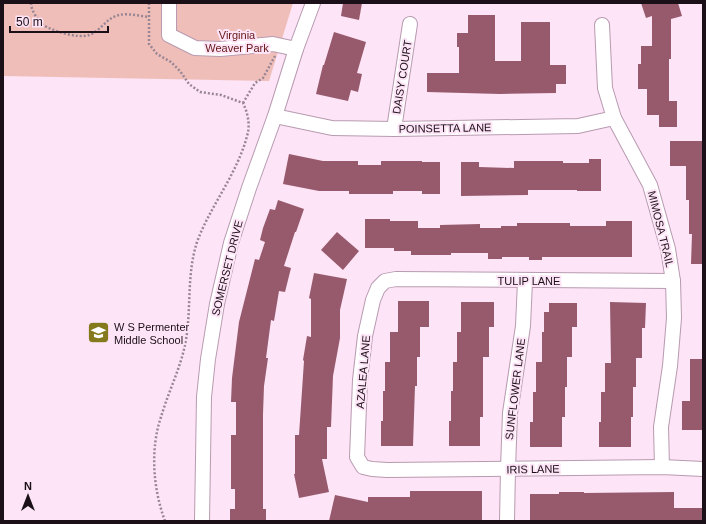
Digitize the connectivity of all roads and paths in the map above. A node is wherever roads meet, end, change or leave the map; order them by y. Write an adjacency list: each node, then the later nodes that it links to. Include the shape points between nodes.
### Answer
1 (31, 3): 5 (path, via 35,16 41,23 77,36 94,33 109,18 120,14)
2 (149, 3): 5 (path)
3 (168, 3): 8 (street, via 169,35 195,48 220,49 273,44)
4 (314, 3): 9 (street, SOMERSET DRIVE)
5 (149, 17): 10 (path, via 149,44 157,54 180,71 189,84 200,92 221,95)
6 (410, 24): 13 (street, DAISY COURT)
7 (602, 25): 12 (street, MIMOSA TRAIL, via 605,88)
8 (281, 46): 9 (street); 10 (path, via 263,78 255,83)
9 (296, 49): 11 (street, SOMERSET DRIVE)
10 (243, 103): 21 (path, via 247,112 249,131 233,172 197,244 190,273 185,346 160,418 155,441 157,488 160,509)
11 (275, 116): 13 (street, POINSETTA LANE, via 332,128); 22 (street, SOMERSET DRIVE, via 231,243 217,304 204,397)
12 (614, 118): 13 (street, POINSETTA LANE, via 578,126); 16 (street, MIMOSA TRAIL, via 650,185 668,249)
13 (394, 129)
14 (386, 281): 15 (street, TULIP LANE); 17 (street, AZALEA LANE, via 378,288 373,300 365,336 360,380 357,457)
15 (525, 281): 16 (street, TULIP LANE); 19 (street, SUNFLOWER LANE, via 523,326 510,413)
16 (673, 281): 18 (street, MIMOSA TRAIL, via 674,318 661,427)
17 (363, 467): 19 (street, IRIS LANE, via 387,470)
18 (662, 467): 19 (street, IRIS LANE); 20 (street, IRIS LANE)
19 (508, 469): 23 (street, SUNFLOWER LANE)
20 (703, 469)
21 (165, 521)
22 (202, 521)
23 (507, 521)

